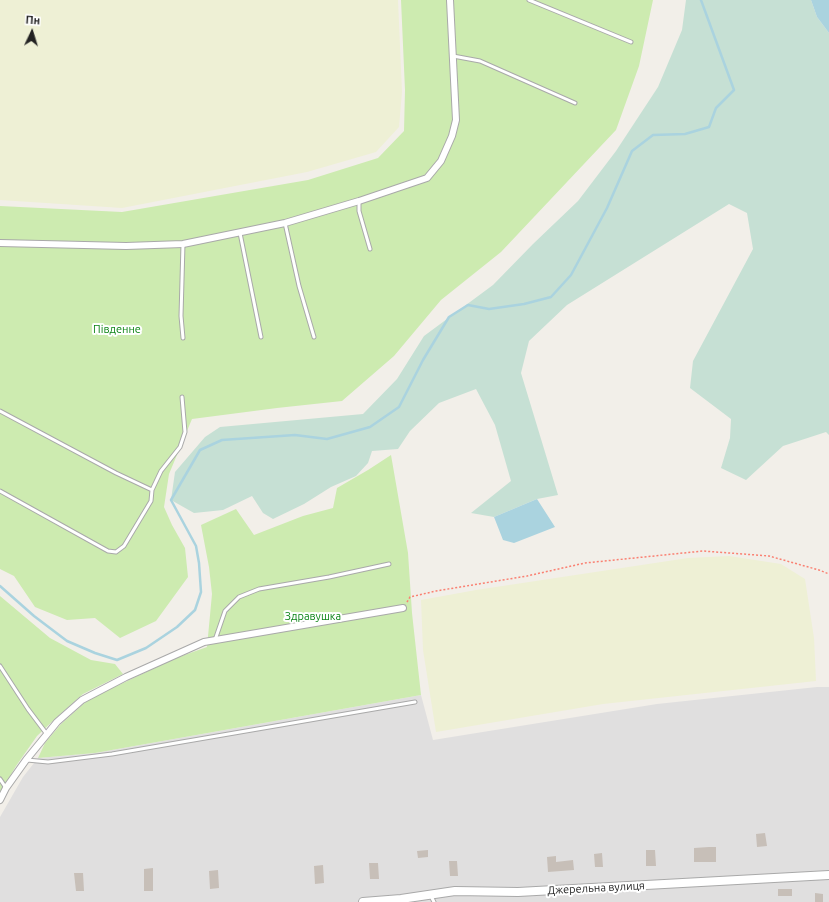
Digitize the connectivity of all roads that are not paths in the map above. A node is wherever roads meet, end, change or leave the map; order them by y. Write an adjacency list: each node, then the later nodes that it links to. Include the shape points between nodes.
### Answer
1 (450, 0): 4 (street)
2 (529, 0): 3 (lane)
3 (631, 42)
4 (453, 56): 5 (lane, via 480,61); 6 (street, via 456,120 441,161 427,178)
5 (575, 103)
6 (359, 201): 7 (street); 11 (lane, via 359,211)
7 (286, 223): 8 (street); 13 (lane, via 299,286)
8 (240, 232): 10 (street); 12 (lane)
9 (0, 243): 10 (street, via 119,246)
10 (182, 244): 14 (lane)
11 (370, 249)
12 (261, 337)
13 (314, 337)
14 (183, 338)
15 (182, 398): 17 (lane, via 185,432 180,447 161,470)
16 (0, 411): 17 (lane)
17 (152, 490): 18 (lane, via 151,501 124,546 116,552 108,551)
18 (0, 491)
19 (389, 564): 21 (lane, via 259,589 239,597 225,611)
20 (403, 608): 21 (street)
21 (216, 640): 24 (street, via 204,642 82,700)
22 (0, 666): 24 (lane)
23 (416, 702): 25 (lane, via 112,754 48,762)
24 (46, 733): 25 (street)
25 (26, 760): 27 (street)
26 (0, 779): 27 (lane)
27 (6, 788): 28 (street)
28 (0, 800)
29 (829, 875): 30 (street, Джерельна вулиця, via 518,892 455,891)
30 (432, 898): 31 (street, Джерельна вулиця)
31 (363, 902)

